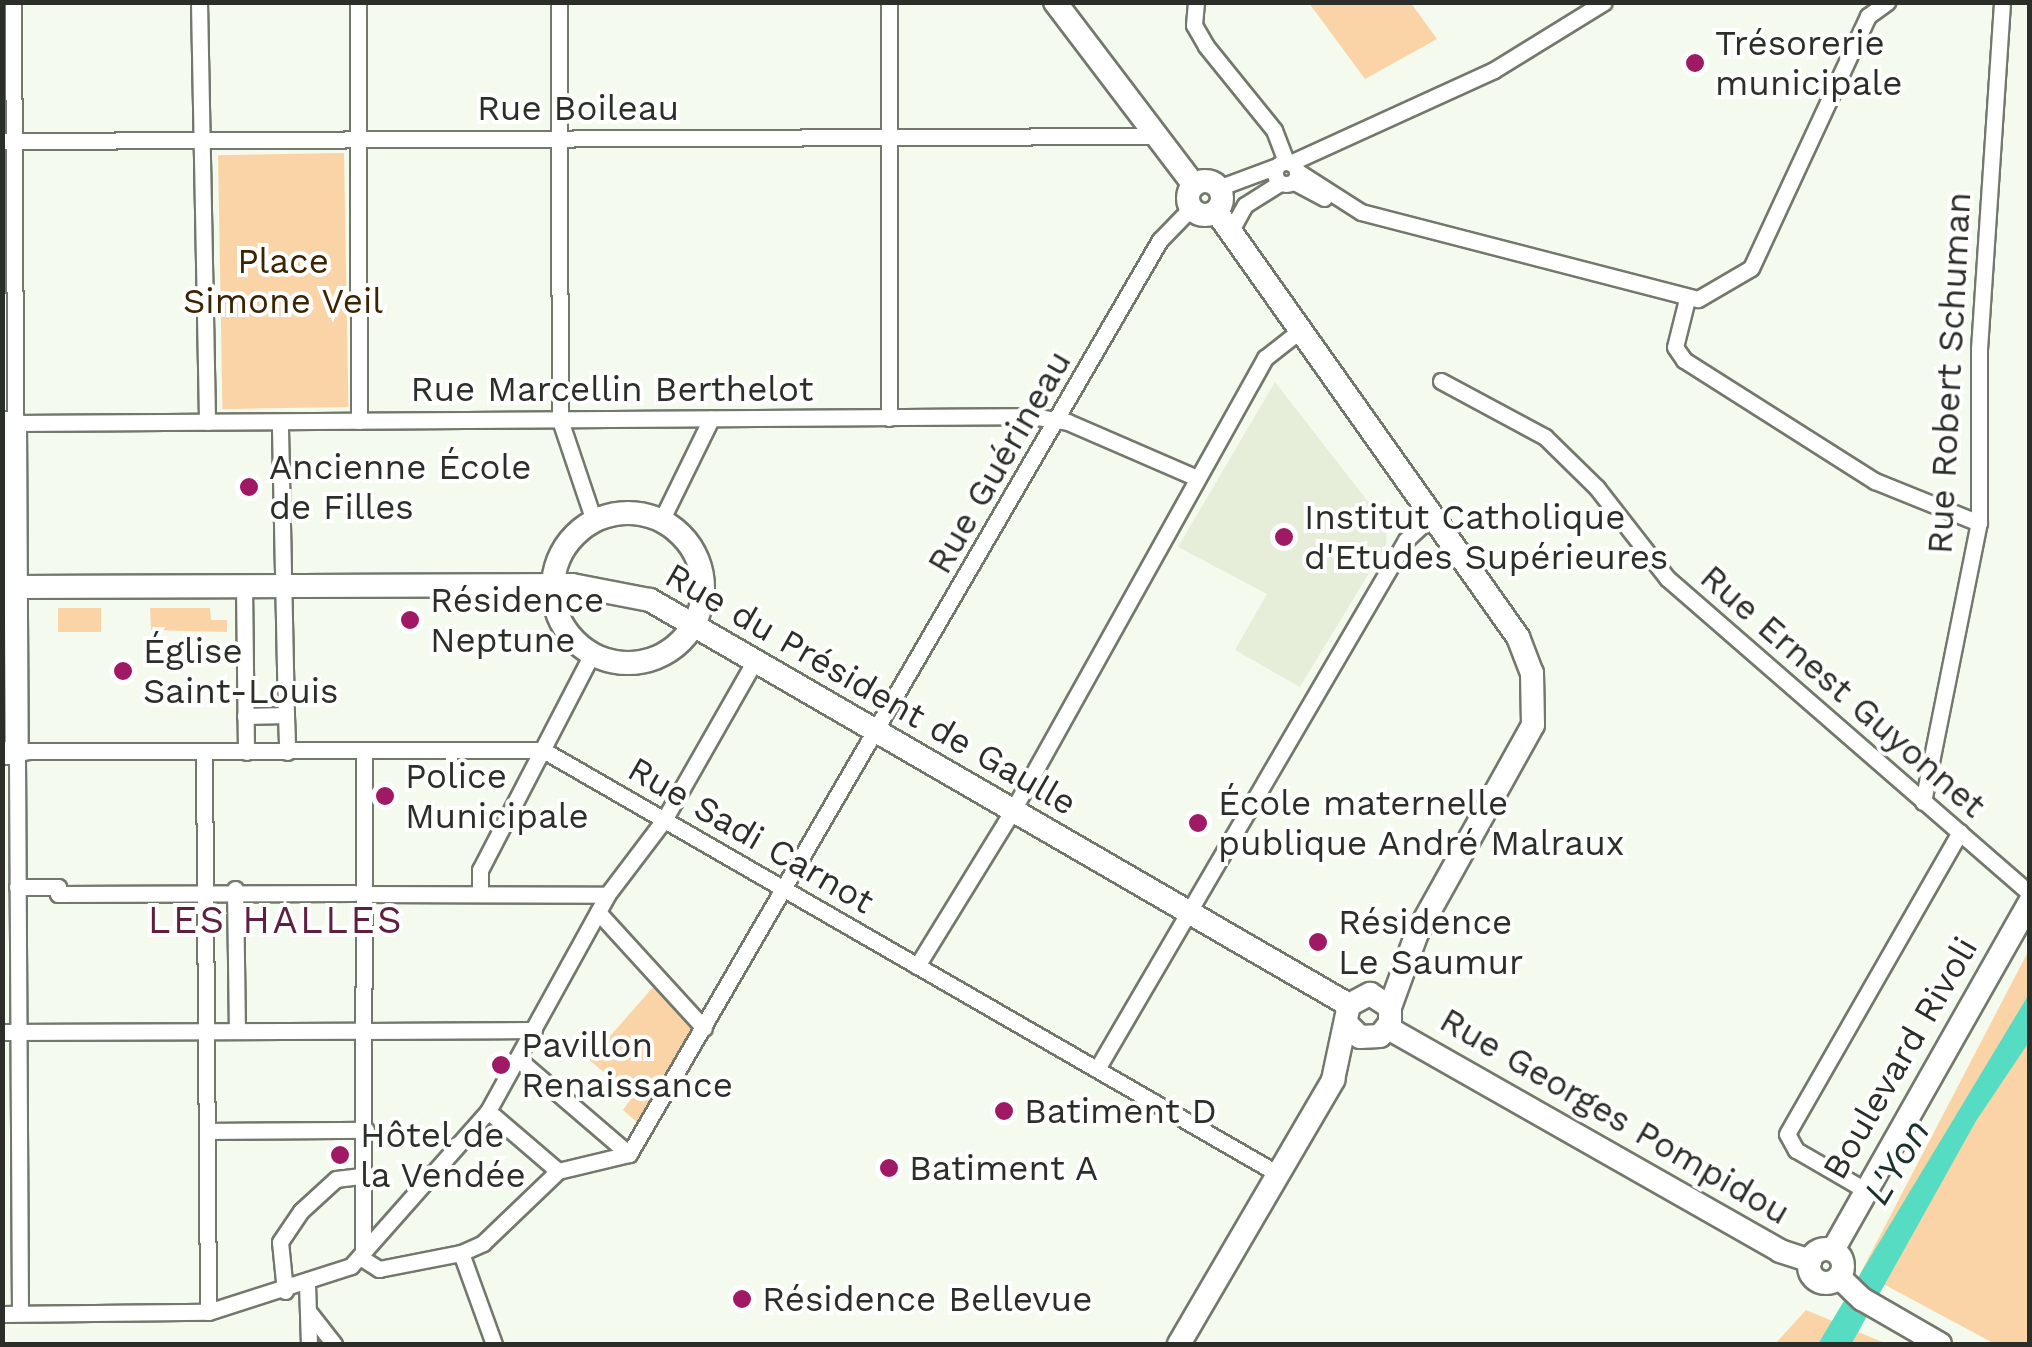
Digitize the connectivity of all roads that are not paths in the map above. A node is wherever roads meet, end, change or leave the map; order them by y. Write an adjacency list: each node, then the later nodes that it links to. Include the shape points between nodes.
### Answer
1 (12, 2): 16 (street)
2 (199, 2): 15 (street)
3 (358, 2): 14 (street)
4 (559, 2): 13 (street)
5 (889, 2): 12 (street)
6 (1054, 2): 11 (street)
7 (1196, 2): 17 (street, via 1194,25 1274,130)
8 (1604, 2): 17 (street, via 1464,84)
9 (1887, 2): 21 (street, via 1868,16 1751,268 1736,282)
10 (2002, 2): 36 (street, Rue Robert Schuman, via 1979,350)
11 (1154, 136): 12 (street, Rue Boileau); 19 (street)
12 (891, 137): 13 (street, Rue Boileau); 24 (street)
13 (560, 138): 14 (street, Rue Boileau); 27 (street)
14 (357, 139): 15 (street, Rue Boileau); 28 (street)
15 (200, 140): 16 (street, Rue Boileau); 29 (street)
16 (9, 141): 31 (street)
17 (1289, 171): 18 (street); 20 (street, via 1245,205); 21 (street, via 1360,212)
18 (1217, 199): 19 (street, via 1207,181); 20 (street)
19 (1186, 206): 25 (street, Rue Guérineau)
20 (1230, 232): 22 (street)
21 (1688, 300): 36 (street, via 1675,348 1684,360 1862,474)
22 (1298, 332): 32 (street, via 1269,353); 33 (street)
23 (1441, 382): 53 (street, Rue Ernest Guyonnet, via 1545,437 1588,477 1667,578)
24 (889, 418): 25 (street, Rue Marcellin Berthelot); 26 (street, Rue Marcellin Berthelot)
25 (1058, 418): 32 (street, Rue Marcellin Berthelot); 46 (street, Rue Guérineau)
26 (710, 419): 27 (street, Rue Marcellin Berthelot); 35 (street)
27 (560, 420): 28 (street, Rue Marcellin Berthelot); 34 (street)
28 (359, 421): 30 (street, Rue Marcellin Berthelot)
29 (207, 422): 30 (street, Rue Marcellin Berthelot); 31 (street, Rue Marcellin Berthelot)
30 (280, 422): 38 (street)
31 (9, 424): 40 (street)
32 (1197, 478): 54 (street)
33 (1432, 516): 67 (street, via 1406,540); 69 (street, via 1518,637 1536,702 1512,770)
34 (594, 520): 35 (street, via 628,513); 39 (street, via 564,548)
35 (662, 521): 41 (street, via 696,557 703,590)
36 (1979, 523): 53 (street, Rue Robert Schuman)
37 (244, 586): 38 (street, Rue du Président de Gaulle); 40 (street, Rue du Président de Gaulle); 45 (street)
38 (286, 586): 39 (street, Rue du Président de Gaulle); 44 (street)
39 (552, 586): 41 (street, Rue du Président de Gaulle, via 624,592); 42 (street, via 564,626)
40 (9, 587): 51 (street)
41 (694, 623): 42 (street, via 673,648 643,661); 43 (street, Rue du Président de Gaulle)
42 (592, 654): 47 (street)
43 (756, 659): 46 (street, Rue du Président de Gaulle); 55 (street)
44 (286, 715): 45 (street); 50 (street)
45 (245, 716): 49 (street)
46 (880, 732): 54 (street, Rue du Président de Gaulle); 60 (street, Rue Guérineau)
47 (543, 750): 52 (street); 55 (street, Rue Sadi Carnot); 59 (street, via 480,870)
48 (204, 751): 49 (street); 51 (street); 61 (street)
49 (246, 752): 50 (street)
50 (287, 752): 52 (street)
51 (10, 753): 57 (street)
52 (364, 753): 63 (street)
53 (1923, 802): 56 (street, Rue Ernest Guyonnet)
54 (1013, 810): 67 (street, Rue du Président de Gaulle); 68 (street)
55 (664, 820): 60 (street, Rue Sadi Carnot); 64 (street)
56 (1960, 832): 62 (street, Rue Ernest Guyonnet); 85 (street, via 1786,1134 1796,1150)
57 (18, 887): 61 (street, via 88,900); 72 (street)
58 (235, 889): 61 (street); 63 (street); 74 (street)
59 (480, 890): 63 (street); 64 (street)
60 (786, 890): 68 (street, Rue Sadi Carnot); 70 (street, Rue Guérineau)
61 (205, 892): 73 (street)
62 (2030, 892)
63 (359, 894): 75 (street)
64 (608, 894): 66 (street)
65 (2030, 902): 85 (street, Boulevard Rivoli)
66 (598, 912): 70 (street); 71 (street)
67 (1187, 912): 69 (street, Rue du Président de Gaulle); 77 (street)
68 (917, 966): 77 (street, Rue Sadi Carnot)
69 (1369, 1016): 83 (street); 89 (street, Rue Georges Pompidou, via 1780,1251)
70 (704, 1028): 81 (street, Rue Guérineau)
71 (534, 1030): 75 (street); 76 (street)
72 (10, 1031): 73 (street); 95 (street)
73 (206, 1031): 74 (street); 80 (street)
74 (237, 1031): 75 (street)
75 (360, 1031): 79 (street)
76 (518, 1059): 78 (street); 81 (street)
77 (1097, 1069): 83 (street, Rue Sadi Carnot)
78 (488, 1111): 82 (street); 88 (street)
79 (366, 1130): 80 (street); 84 (street)
80 (207, 1131): 94 (street)
81 (629, 1154): 82 (street)
82 (558, 1171): 87 (street, via 483,1243)
83 (1280, 1175): 100 (street)
84 (362, 1176): 88 (street); 92 (street, via 336,1179 290,1227 280,1242)
85 (1865, 1190): 86 (street, Boulevard Rivoli)
86 (1833, 1250): 89 (street, via 1819,1250); 91 (street, via 1843,1262)
87 (461, 1253): 88 (street, via 379,1270); 99 (street)
88 (363, 1260): 90 (street)
89 (1810, 1261): 91 (street, Rue Georges Pompidou, via 1818,1281)
90 (307, 1284): 92 (street); 93 (street)
91 (1845, 1284): 101 (street)
92 (285, 1291): 94 (street)
93 (308, 1310): 97 (street); 98 (street)
94 (208, 1312): 95 (street)
95 (20, 1313): 96 (street)
96 (2, 1314)
97 (309, 1344)
98 (334, 1344)
99 (494, 1344)
100 (1180, 1344)
101 (1940, 1344)

